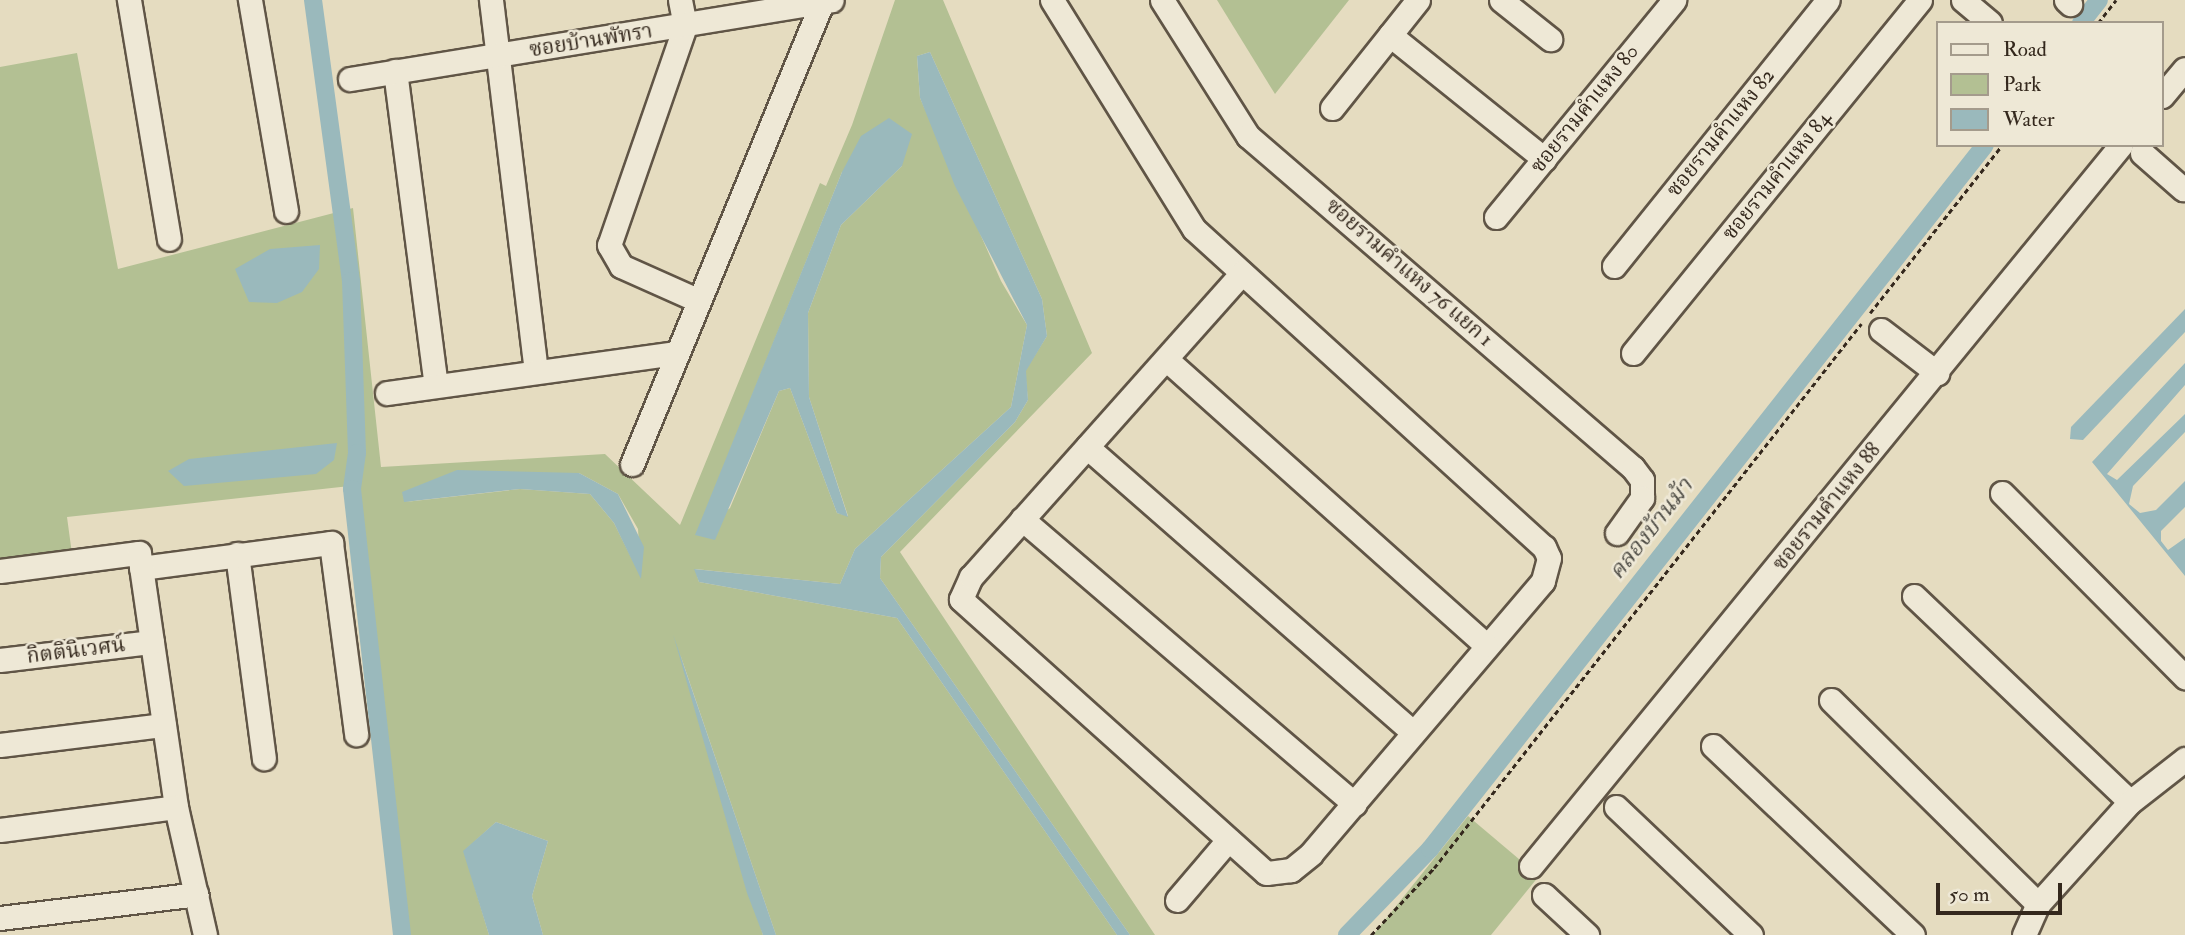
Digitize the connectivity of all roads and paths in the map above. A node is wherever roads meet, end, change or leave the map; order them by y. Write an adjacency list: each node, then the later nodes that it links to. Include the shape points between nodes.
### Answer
1 (129, 0): 32 (street)
2 (250, 0): 30 (street)
3 (491, 0): 20 (street)
4 (680, 0): 17 (street)
5 (1052, 0): 34 (street, via 1174,201)
6 (1162, 0): 48 (street, ซอยรามคำแหง 76 แยก 1, via 1248,136 1633,468 1642,480 1642,498)
7 (1418, 0): 18 (street)
8 (1502, 0): 19 (street)
9 (1674, 0): 28 (street, ซอยรามคำแหง 80)
10 (1828, 0): 33 (street, ซอยรามคำแหง 82)
11 (1920, 0): 38 (street, ซอยรามคำแหง 84)
12 (1963, 0): 15 (street)
13 (2116, 0): 16 (path)
14 (826, 1): 17 (street, ซอยบ้านพัทรา); 35 (street)
15 (1988, 21)
16 (2100, 21)
17 (685, 26): 20 (street, ซอยบ้านพัทรา); 35 (street, via 609,245 621,266)
18 (1390, 35): 25 (street); 28 (street)
19 (1550, 39)
20 (498, 55): 22 (street, ซอยบ้านพัทรา); 40 (street)
21 (2185, 69): 24 (street)
22 (395, 71): 23 (street, ซอยบ้านพัทรา); 42 (street)
23 (350, 79)
24 (2164, 94)
25 (1332, 108)
26 (2000, 147): 78 (path, via 1434,868)
27 (2132, 149): 29 (street); 41 (street, ซอยรามคำแหง 88)
28 (1544, 159): 31 (street, ซอยรามคำแหง 80)
29 (2184, 189)
30 (286, 211)
31 (1496, 217)
32 (169, 239)
33 (1614, 266)
34 (1242, 273): 39 (street); 54 (street, via 1545,547 1549,571 1543,581)
35 (695, 299): 37 (street)
36 (1881, 330): 41 (street)
37 (674, 353): 40 (street); 45 (street)
38 (1633, 353)
39 (1166, 359): 44 (street); 54 (street)
40 (536, 371): 42 (street)
41 (1937, 373): 71 (street, ซอยรามคำแหง 88)
42 (436, 385): 43 (street)
43 (387, 393)
44 (1087, 447): 47 (street); 59 (street)
45 (632, 464)
46 (2002, 493): 56 (street)
47 (1022, 519): 66 (street); 70 (street, via 965,586 961,599 967,610)
48 (1617, 533)
49 (237, 554): 50 (street); 60 (street, via 331,543); 63 (street)
50 (141, 568): 51 (street, via 139,553); 53 (street)
51 (0, 572)
52 (1914, 596): 65 (street)
53 (152, 642): 55 (street, กิตตินิเวศน์); 58 (street)
54 (1486, 645): 59 (street)
55 (0, 660)
56 (2185, 677)
57 (1831, 700): 75 (street)
58 (164, 725): 61 (street); 67 (street)
59 (1413, 732): 66 (street)
60 (356, 734)
61 (0, 745)
62 (1713, 746): 81 (street)
63 (264, 758)
64 (2185, 759): 65 (street)
65 (2130, 802): 75 (street)
66 (1355, 804): 70 (street, via 1291,870 1266,873)
67 (176, 807): 69 (street); 72 (street)
68 (1616, 807): 80 (street)
69 (0, 830)
70 (1228, 839): 74 (street)
71 (1531, 866)
72 (197, 894): 76 (street); 77 (street)
73 (1544, 894): 79 (street)
74 (1177, 900)
75 (2038, 904): 82 (street)
76 (0, 918)
77 (205, 935)
78 (1371, 935)
79 (1587, 935)
80 (1751, 935)
81 (1913, 935)
82 (2024, 935)

